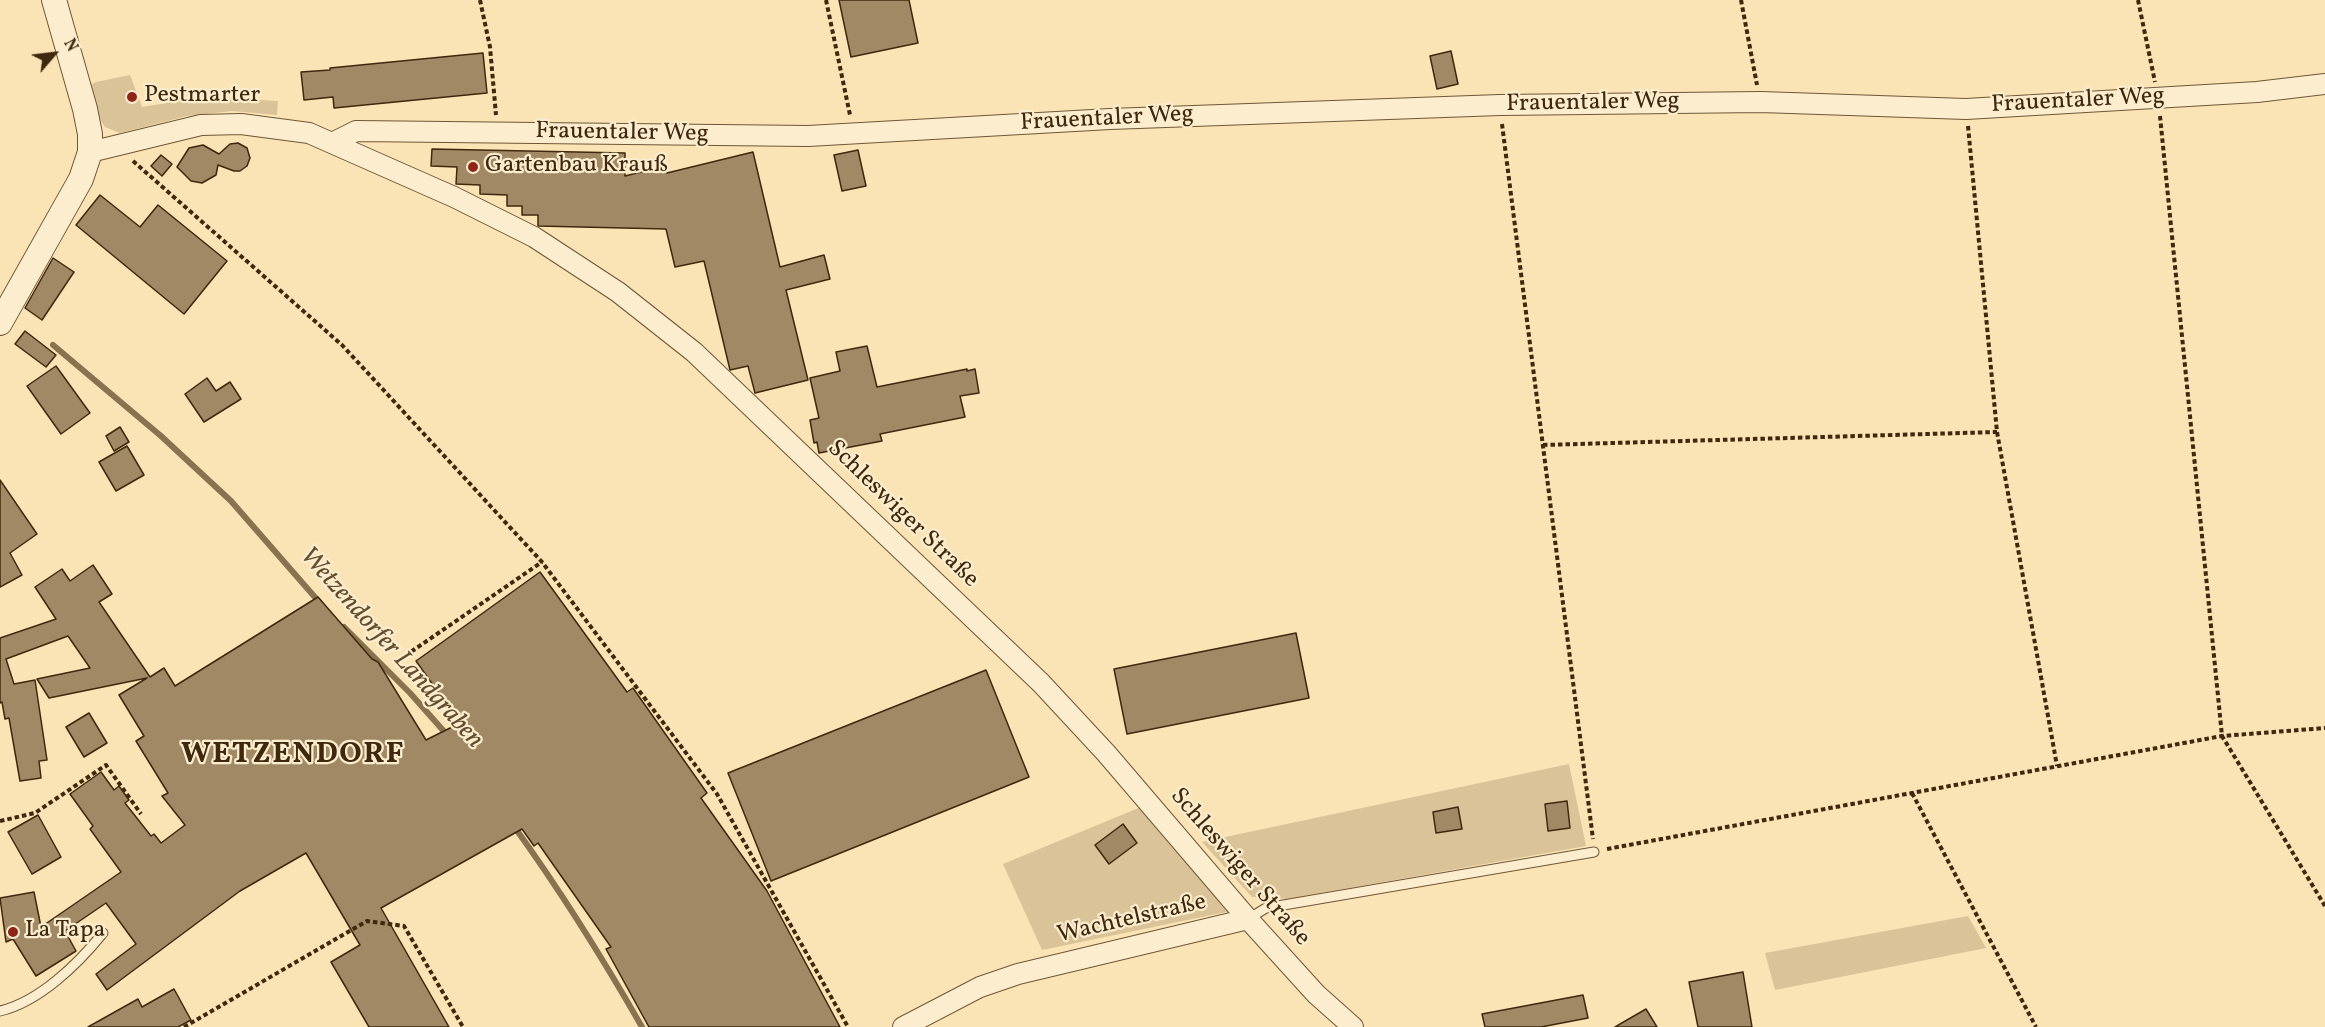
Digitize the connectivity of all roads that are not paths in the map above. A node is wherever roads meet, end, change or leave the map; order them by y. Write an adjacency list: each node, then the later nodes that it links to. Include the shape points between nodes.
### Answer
1 (54, 0): 4 (street, via 85,109)
2 (2325, 84): 3 (street, Frauentaler Weg, via 2257,92 1966,109 1761,102 1500,105 1110,119 808,136 356,131)
3 (334, 142): 4 (street, via 309,133 241,124 201,125); 7 (street, Schleswiger Straße, via 534,237 618,292 693,352 1041,683)
4 (90, 152): 5 (street, via 81,179)
5 (0, 322)
6 (1594, 852): 7 (lane, Wachtelstraße, via 1266,908)
7 (1248, 919): 10 (street, Wachtelstraße, via 1018,974 980,987); 11 (street, Schleswiger Straße, via 1316,994)
8 (103, 933): 9 (lane, via 83,958 49,985 24,1003)
9 (0, 1011)
10 (903, 1027)
11 (1353, 1027)

